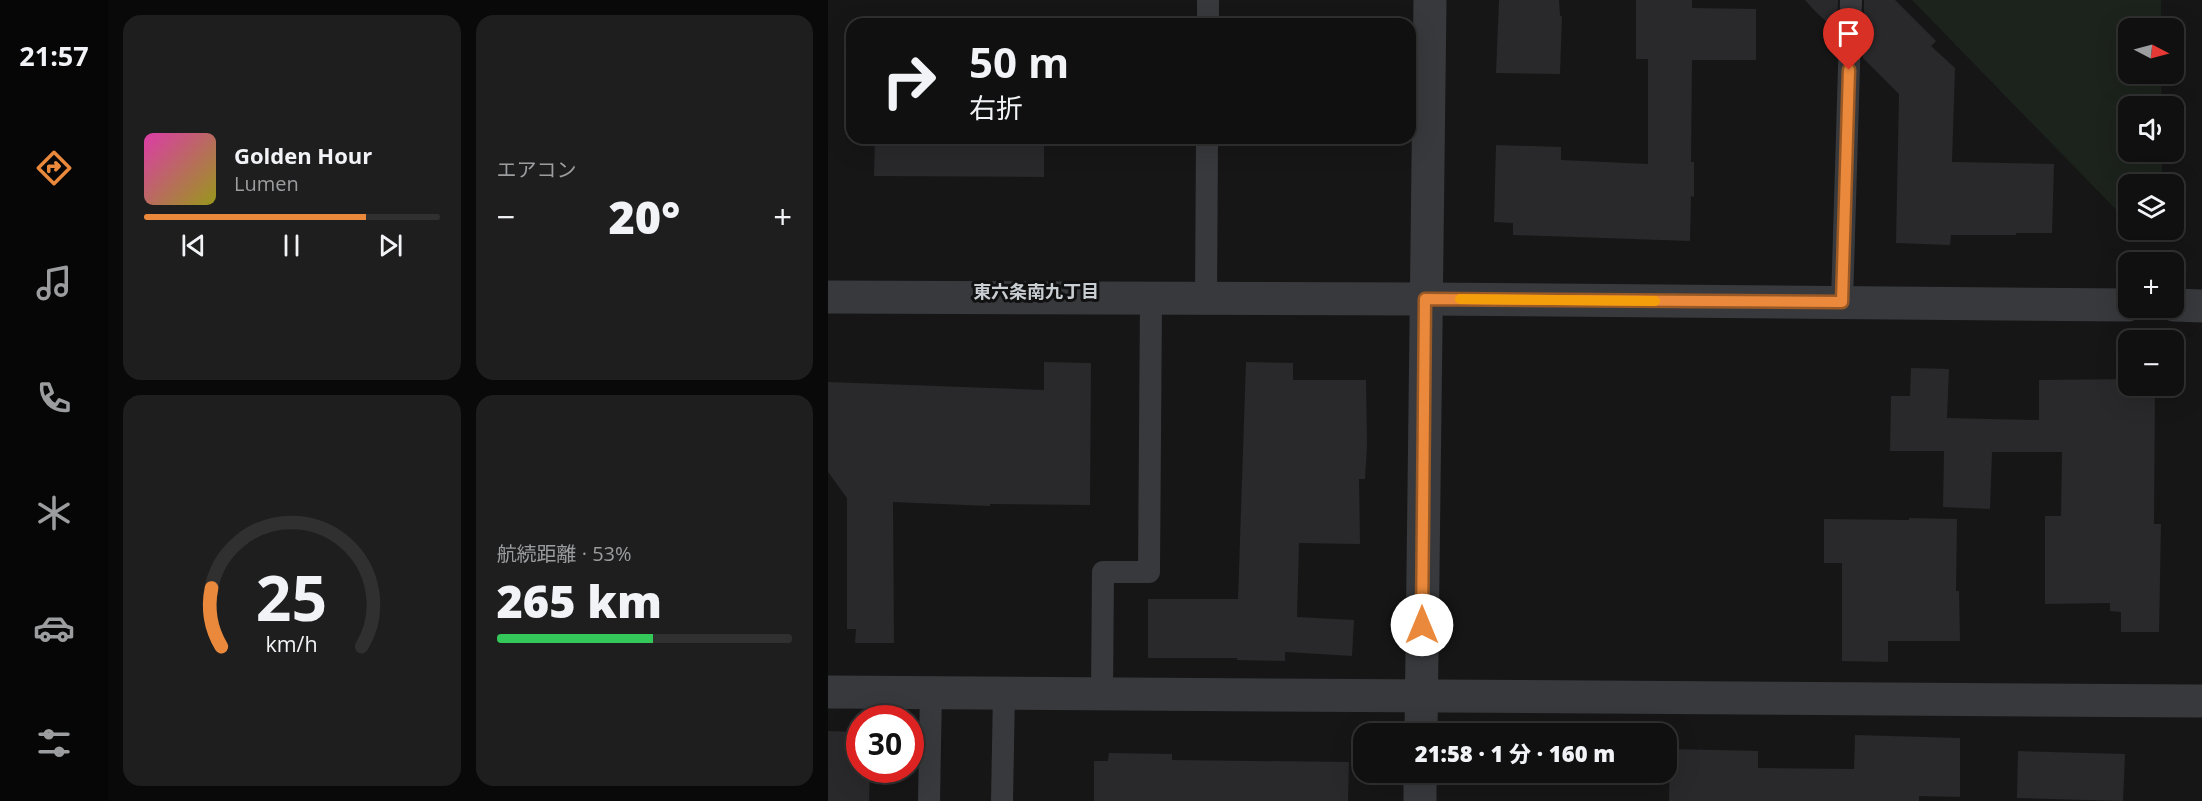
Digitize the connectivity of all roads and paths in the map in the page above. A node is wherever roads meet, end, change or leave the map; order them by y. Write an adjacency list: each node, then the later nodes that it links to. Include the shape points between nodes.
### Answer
1 (1208, 0): 4 (lane)
2 (1430, 0): 9 (street)
3 (1851, 0): 10 (lane)
4 (1208, 18)
5 (1207, 144): 8 (lane)
6 (828, 297): 7 (street)
7 (1151, 299): 8 (street); 17 (lane, via 1149,572 1103,572)
8 (1206, 299): 9 (street)
9 (1425, 299): 10 (street); 18 (street)
10 (1842, 302): 11 (street)
11 (2118, 305)
12 (2184, 305): 13 (street)
13 (2202, 306)
14 (828, 692): 15 (street)
15 (930, 692): 16 (street); 22 (lane)
16 (1004, 692): 17 (street); 23 (lane)
17 (1102, 693): 18 (street)
18 (1422, 695): 19 (street); 20 (street)
19 (2202, 701)
20 (1421, 723)
21 (1420, 783): 24 (street)
22 (929, 801)
23 (1002, 801)
24 (1420, 801)

